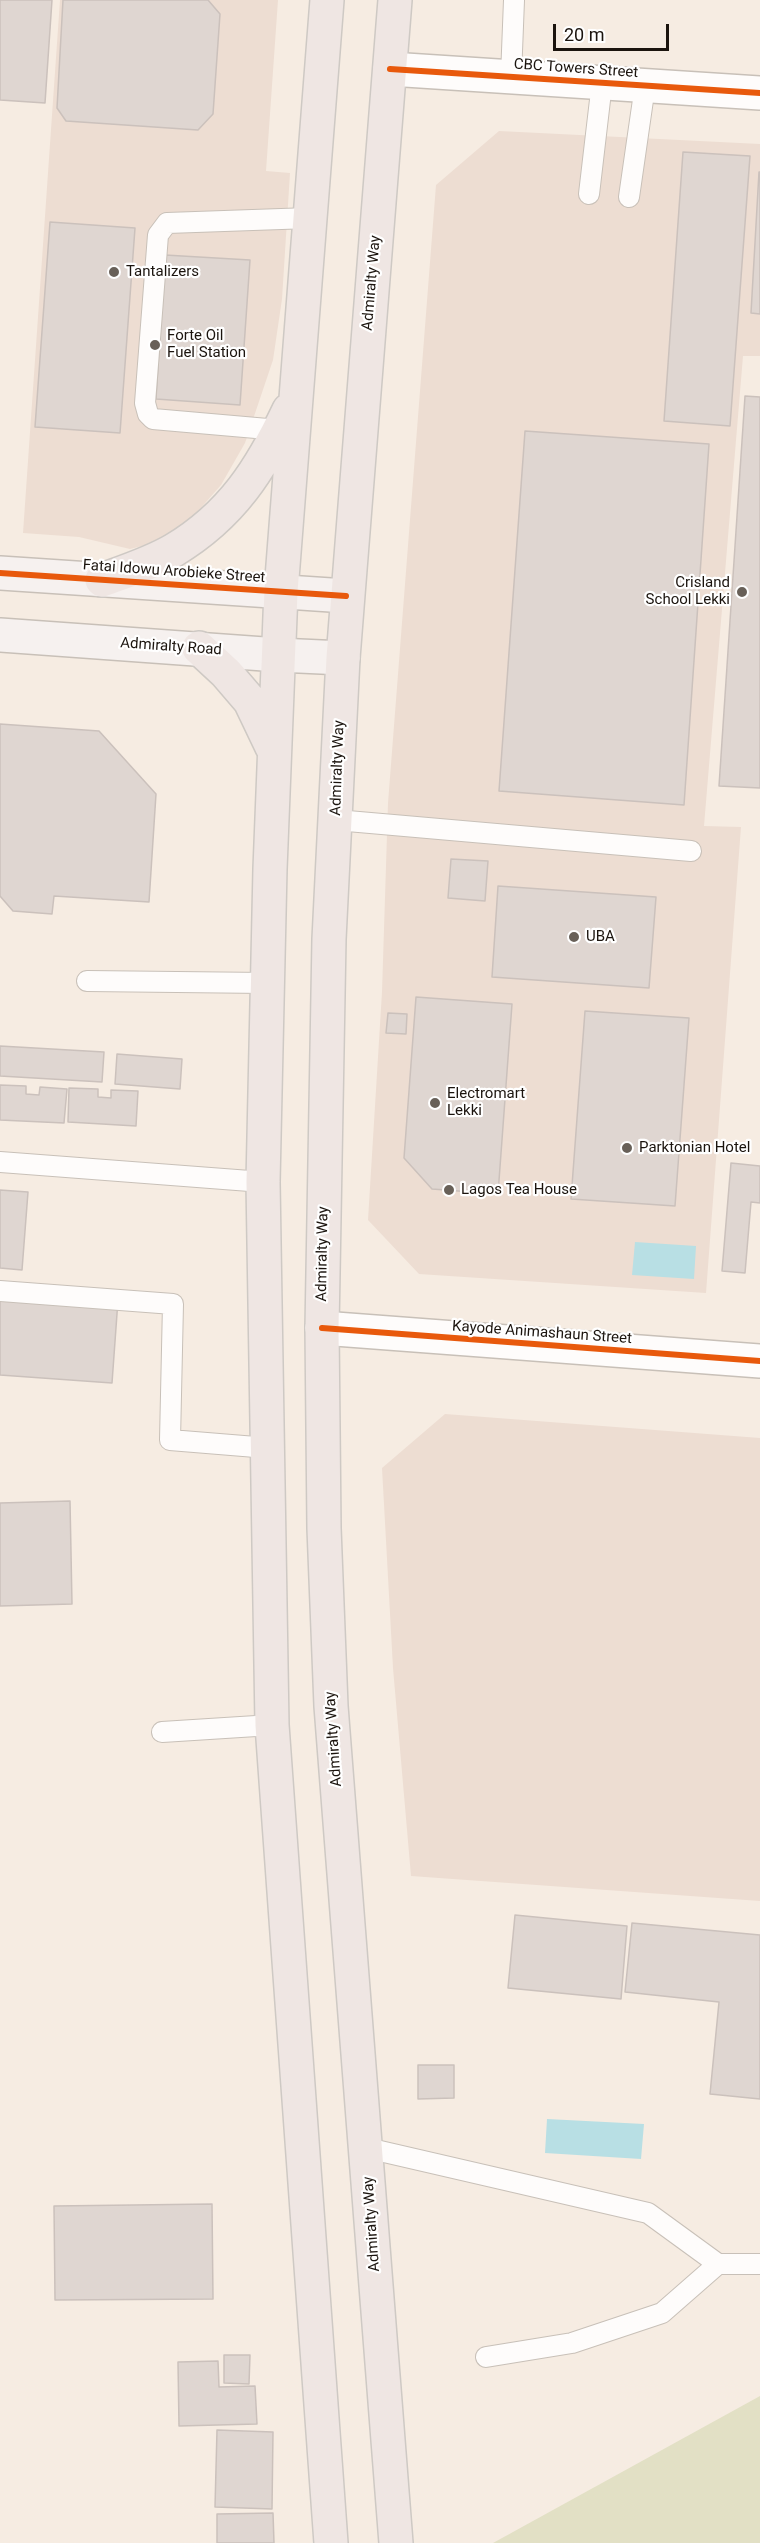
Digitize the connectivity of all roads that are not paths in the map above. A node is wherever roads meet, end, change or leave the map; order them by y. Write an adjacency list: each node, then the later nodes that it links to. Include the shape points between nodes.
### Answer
1 (327, 0): 11 (main road)
2 (395, 0): 4 (main road, Admiralty Way)
3 (514, 0): 5 (lane)
4 (390, 69): 5 (street, CBC Towers Street); 17 (main road, Admiralty Way)
5 (511, 77): 6 (street, CBC Towers Street)
6 (602, 83): 7 (street, CBC Towers Street); 9 (lane)
7 (645, 86): 8 (street, CBC Towers Street); 10 (lane)
8 (760, 93)
9 (589, 194)
10 (629, 197)
11 (310, 218): 12 (main road); 13 (lane, via 167,223 158,235 148,414 153,419)
12 (297, 395): 13 (main road); 16 (main road)
13 (279, 430): 15 (main road, via 263,462 233,502 205,530 148,563)
14 (0, 573): 15 (street, Fatai Idowu Arobieke Street)
15 (102, 580): 16 (street, Fatai Idowu Arobieke Street)
16 (281, 591): 17 (street, Fatai Idowu Arobieke Street); 20 (main road)
17 (346, 596): 21 (main road, Admiralty Way)
18 (0, 634): 19 (street, Admiralty Road)
19 (199, 648): 20 (street, Admiralty Road); 22 (main road, via 250,701)
20 (278, 655): 21 (street, Admiralty Road); 22 (main road)
21 (343, 658): 23 (main road, Admiralty Way)
22 (274, 751): 26 (main road)
23 (336, 820): 24 (lane); 30 (main road, Admiralty Way, via 329,939)
24 (691, 851)
25 (87, 981): 26 (lane)
26 (266, 983): 28 (main road)
27 (0, 1162): 28 (lane)
28 (262, 1182): 32 (main road)
29 (0, 1291): 32 (lane, via 173,1304 170,1440)
30 (322, 1328): 31 (street, Kayode Animashaun Street); 35 (main road, Admiralty Way, via 331,1706)
31 (760, 1361)
32 (268, 1448): 33 (main road)
33 (272, 1725): 34 (lane); 39 (main road)
34 (162, 1732)
35 (367, 2148): 36 (lane, via 648,2213); 40 (main road, Admiralty Way)
36 (718, 2264): 37 (lane); 38 (lane, via 662,2313 572,2343)
37 (760, 2264)
38 (486, 2357)
39 (331, 2543)
40 (396, 2543)

